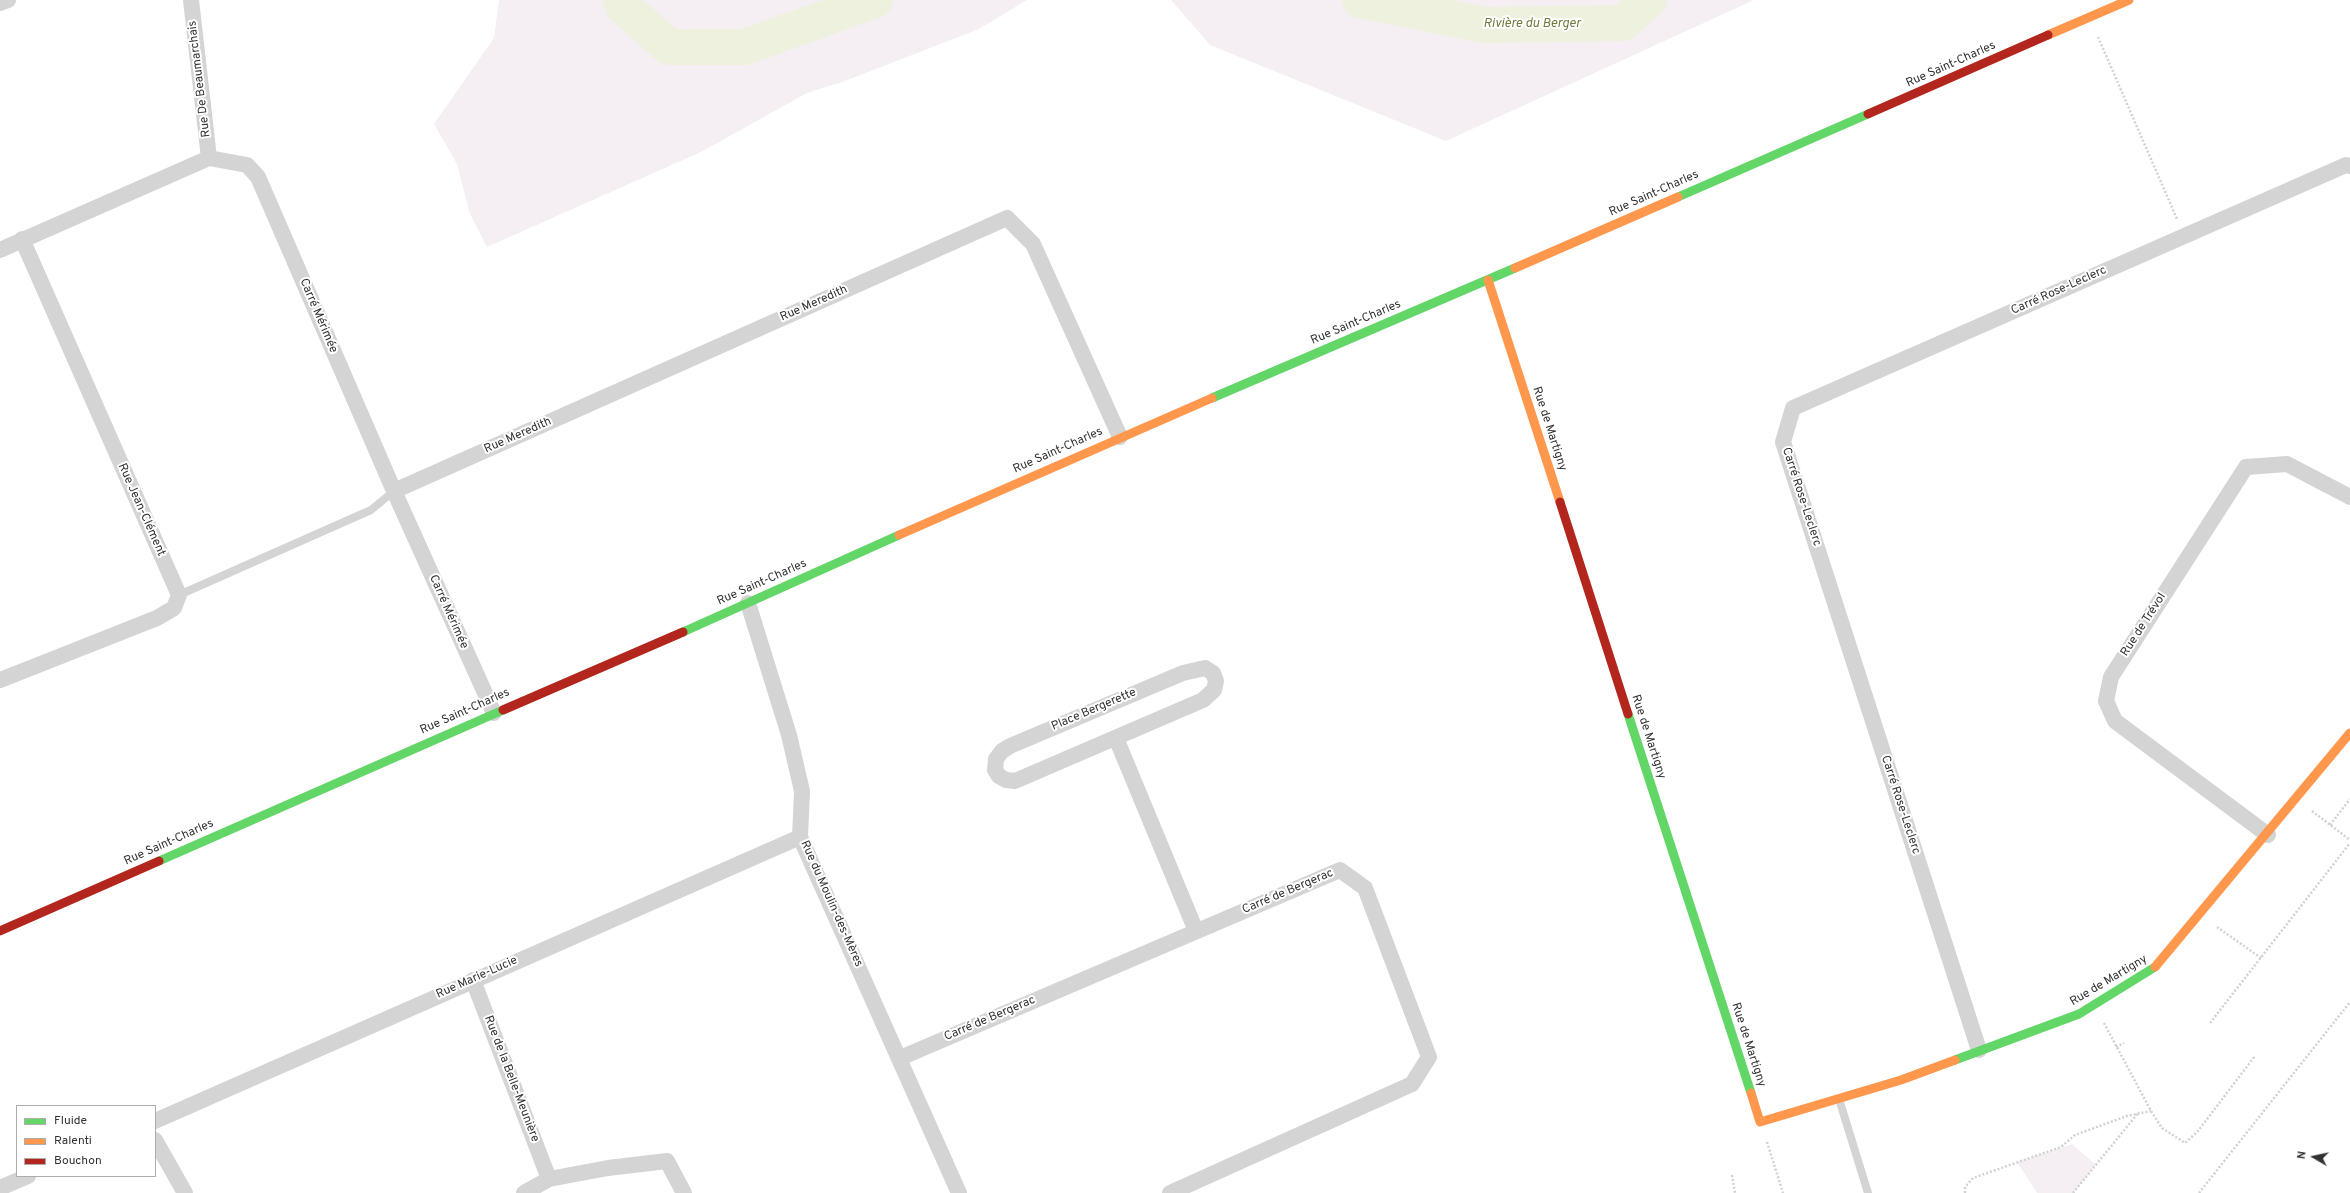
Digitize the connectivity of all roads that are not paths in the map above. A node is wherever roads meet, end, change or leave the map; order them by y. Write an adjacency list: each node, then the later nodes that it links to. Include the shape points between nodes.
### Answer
1 (8, 0): 4 (street)
2 (191, 0): 5 (street, Rue De Beaumarchais)
3 (2129, 0): 9 (street, Rue Saint-Charles)
4 (0, 3)
5 (209, 158): 7 (street); 11 (street, Carré Mérimée, via 247,165 258,177)
6 (2350, 166): 24 (street, Carré Rose-Leclerc, via 2346,165 1793,408 1783,442)
7 (22, 239): 8 (street); 13 (street, Rue Jean-Clément)
8 (0, 250)
9 (1488, 280): 10 (street, Rue Saint-Charles); 26 (street, Rue de Martigny, via 1760,1122)
10 (1120, 437): 11 (street, Rue Meredith, via 1033,244 1007,218); 14 (street, Rue Saint-Charles)
11 (394, 492): 13 (lane, via 371,510); 16 (street, Carré Mérimée)
12 (2350, 497): 19 (street, Rue de Trévol, via 2287,464 2246,467 2111,677 2106,702 2115,722)
13 (179, 595): 15 (street, via 174,608 157,618)
14 (748, 603): 16 (street, Rue Saint-Charles); 20 (street, Rue du Moulin-des-Mères, via 790,735 802,791)
15 (0, 680)
16 (494, 713): 21 (street, Rue Saint-Charles)
17 (2350, 733): 19 (street, Rue de Martigny)
18 (1116, 738): 18 (street, Place Bergerette, via 1203,700 1214,690 1216,681 1213,673 1205,668 1183,673 1010,746 996,759 995,770 1006,780 1015,781); 22 (street)
19 (2268, 835): 24 (street, Rue de Martigny, via 2154,970 2080,1014)
20 (800, 836): 23 (street, Rue Marie-Lucie); 25 (street, Rue du Moulin-des-Mères)
21 (0, 930)
22 (1196, 931): 25 (street, Carré de Bergerac); 36 (street, Carré de Bergerac, via 1340,870 1365,888 1429,1057 1412,1084)
23 (473, 980): 27 (street, Rue Marie-Lucie); 30 (street, Rue de la Belle-Meunière)
24 (1980, 1050): 26 (street, Rue de Martigny, via 1901,1080)
25 (900, 1058): 35 (street, Rue du Moulin-des-Mères)
26 (1839, 1098): 37 (lane)
27 (156, 1121)
28 (156, 1142): 32 (street)
29 (26, 1177): 31 (street)
30 (550, 1179): 33 (street); 34 (street, via 608,1168 667,1161)
31 (0, 1188)
32 (185, 1193)
33 (524, 1193)
34 (684, 1193)
35 (959, 1193)
36 (1170, 1193)
37 (1868, 1193)

